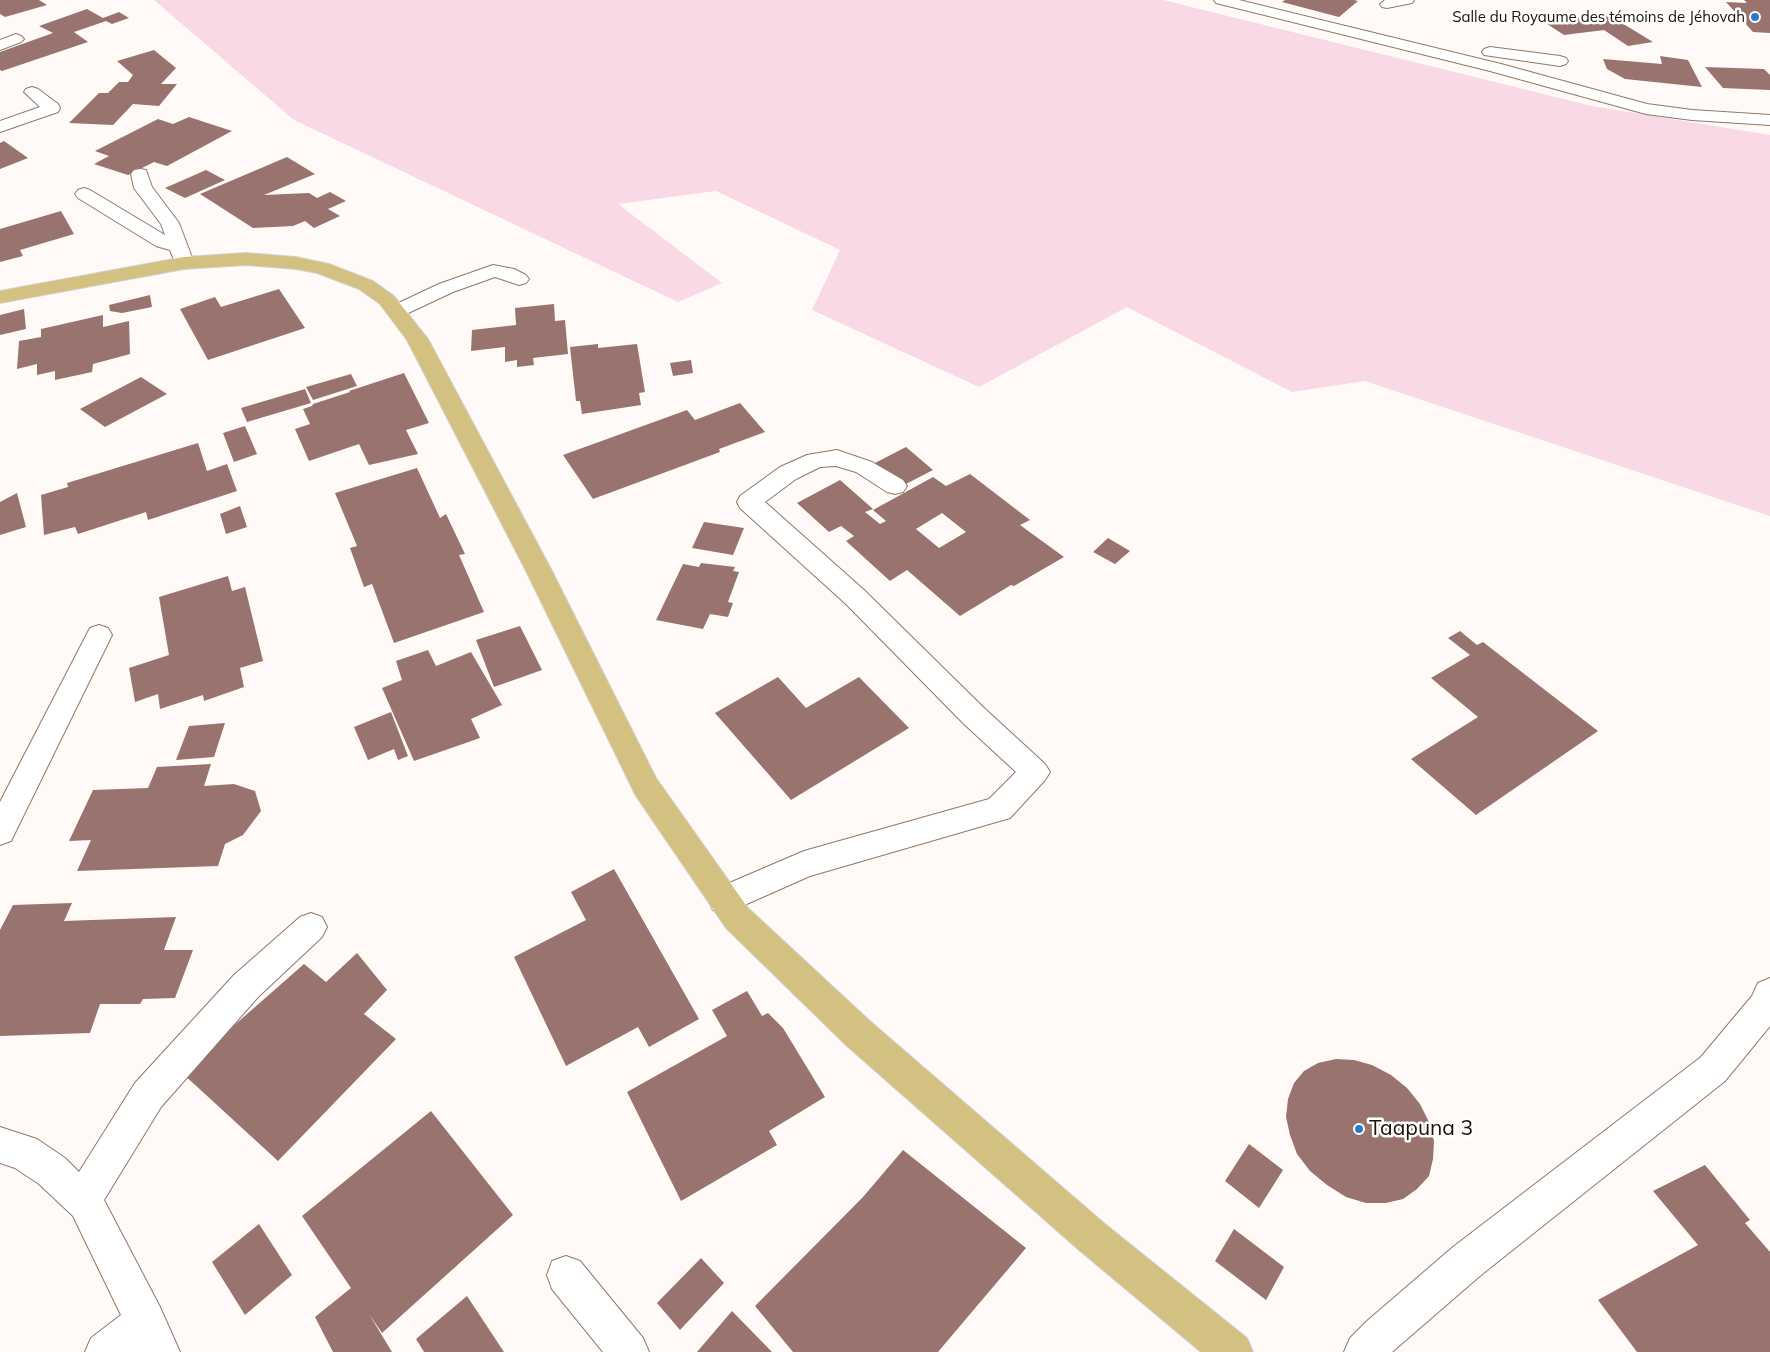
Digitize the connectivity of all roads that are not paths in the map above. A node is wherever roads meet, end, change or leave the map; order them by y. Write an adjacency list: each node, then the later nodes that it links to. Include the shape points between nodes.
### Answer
1 (1221, 0): 6 (street)
2 (1407, 0): 3 (street)
3 (1387, 4)
4 (16, 39): 5 (street)
5 (0, 45)
6 (1459, 59): 7 (street, via 1490,52); 9 (street, via 1646,109)
7 (1560, 61)
8 (32, 92): 10 (street, via 52,108)
9 (1770, 120)
10 (0, 127)
11 (140, 174): 13 (street, via 144,188 170,223)
12 (84, 194): 13 (street)
13 (181, 255): 15 (main road); 16 (main road, via 296,263 322,268 366,284)
14 (519, 279): 16 (street, via 507,272 494,271 446,288)
15 (0, 297)
16 (397, 311): 20 (main road, via 417,339 503,502 646,787)
17 (895, 486): 20 (street, via 864,467 837,458 815,460 788,473 748,502 856,597 974,716 1035,772 999,809 804,864)
18 (99, 635): 19 (street)
19 (0, 832)
20 (724, 900): 29 (main road, via 737,918 859,1034 1092,1237)
21 (311, 926): 24 (street, via 246,986 148,1095)
22 (1770, 994): 30 (street, via 1764,1007 1713,1069 1467,1261)
23 (0, 1145): 24 (street, via 24,1152 52,1171)
24 (82, 1201): 26 (street, via 86,1201)
25 (566, 1275): 28 (street)
26 (153, 1336): 27 (street)
27 (105, 1352)
28 (630, 1352)
29 (1233, 1352)
30 (1364, 1352)

